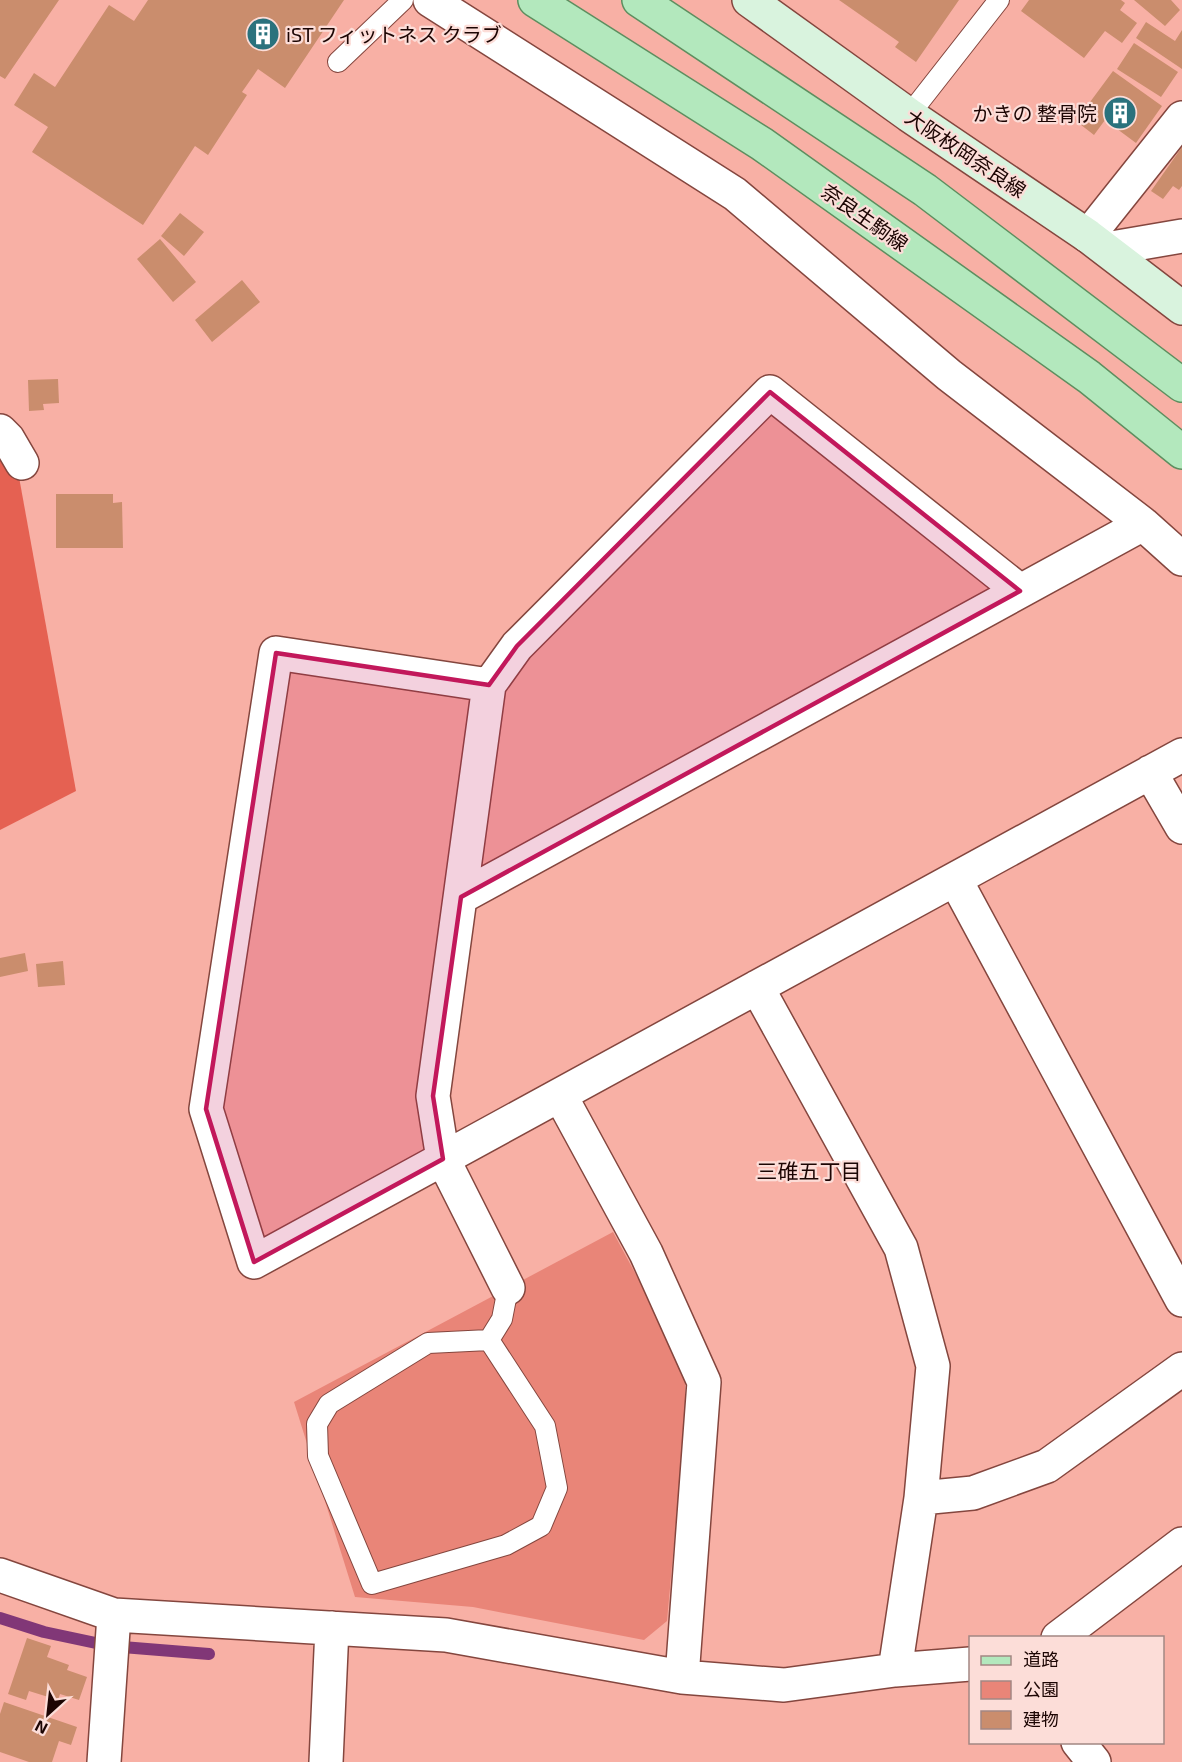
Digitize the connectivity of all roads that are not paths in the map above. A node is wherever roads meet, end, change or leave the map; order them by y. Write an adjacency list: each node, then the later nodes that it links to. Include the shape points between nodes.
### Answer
1 (403, 0): 7 (lane)
2 (429, 0): 17 (street, via 735,194 949,375)
3 (535, 0): 15 (main road, 奈良生駒線, via 762,144 1089,377)
4 (639, 0): 13 (main road, via 925,190)
5 (749, 0): 8 (main road, 大阪枚岡奈良線)
6 (999, 0): 8 (lane)
7 (338, 62)
8 (909, 115): 11 (main road, 大阪枚岡奈良線)
9 (1182, 118): 11 (street)
10 (1182, 236): 11 (street)
11 (1097, 243): 12 (main road, 大阪枚岡奈良線)
12 (1182, 308)
13 (1182, 385)
14 (0, 431): 16 (street)
15 (1182, 452)
16 (22, 463)
17 (1143, 524): 18 (street); 19 (street)
18 (1182, 559)
19 (1020, 591): 20 (street, via 770,392 517,646); 25 (street)
20 (489, 685): 25 (street); 28 (street, via 276,653 206,1109 254,1262)
21 (1182, 755): 22 (street)
22 (1150, 772): 23 (street); 24 (street)
23 (1182, 827)
24 (955, 879): 26 (street); 30 (street)
25 (461, 897): 28 (street, via 432,1096)
26 (758, 987): 27 (street); 33 (street, via 902,1248 933,1366)
27 (560, 1095): 28 (street); 41 (street, via 646,1253 705,1382)
28 (443, 1159): 29 (street)
29 (508, 1288): 31 (lane, via 502,1319)
30 (1182, 1300)
31 (489, 1340): 31 (lane, via 544,1426 557,1488 541,1526 506,1545 372,1584 318,1456 317,1424 329,1404 428,1343)
32 (1182, 1368): 33 (street, via 1047,1466 973,1493)
33 (921, 1498): 40 (street)
34 (1182, 1544): 38 (street)
35 (0, 1575): 36 (street)
36 (114, 1615): 37 (street); 43 (street)
37 (332, 1628): 41 (street, via 446,1635); 44 (street)
38 (1061, 1636)
39 (969, 1664): 40 (street)
40 (896, 1670): 41 (street, via 784,1685)
41 (682, 1677)
42 (1079, 1744): 45 (street)
43 (104, 1762)
44 (326, 1762)
45 (1094, 1762)

